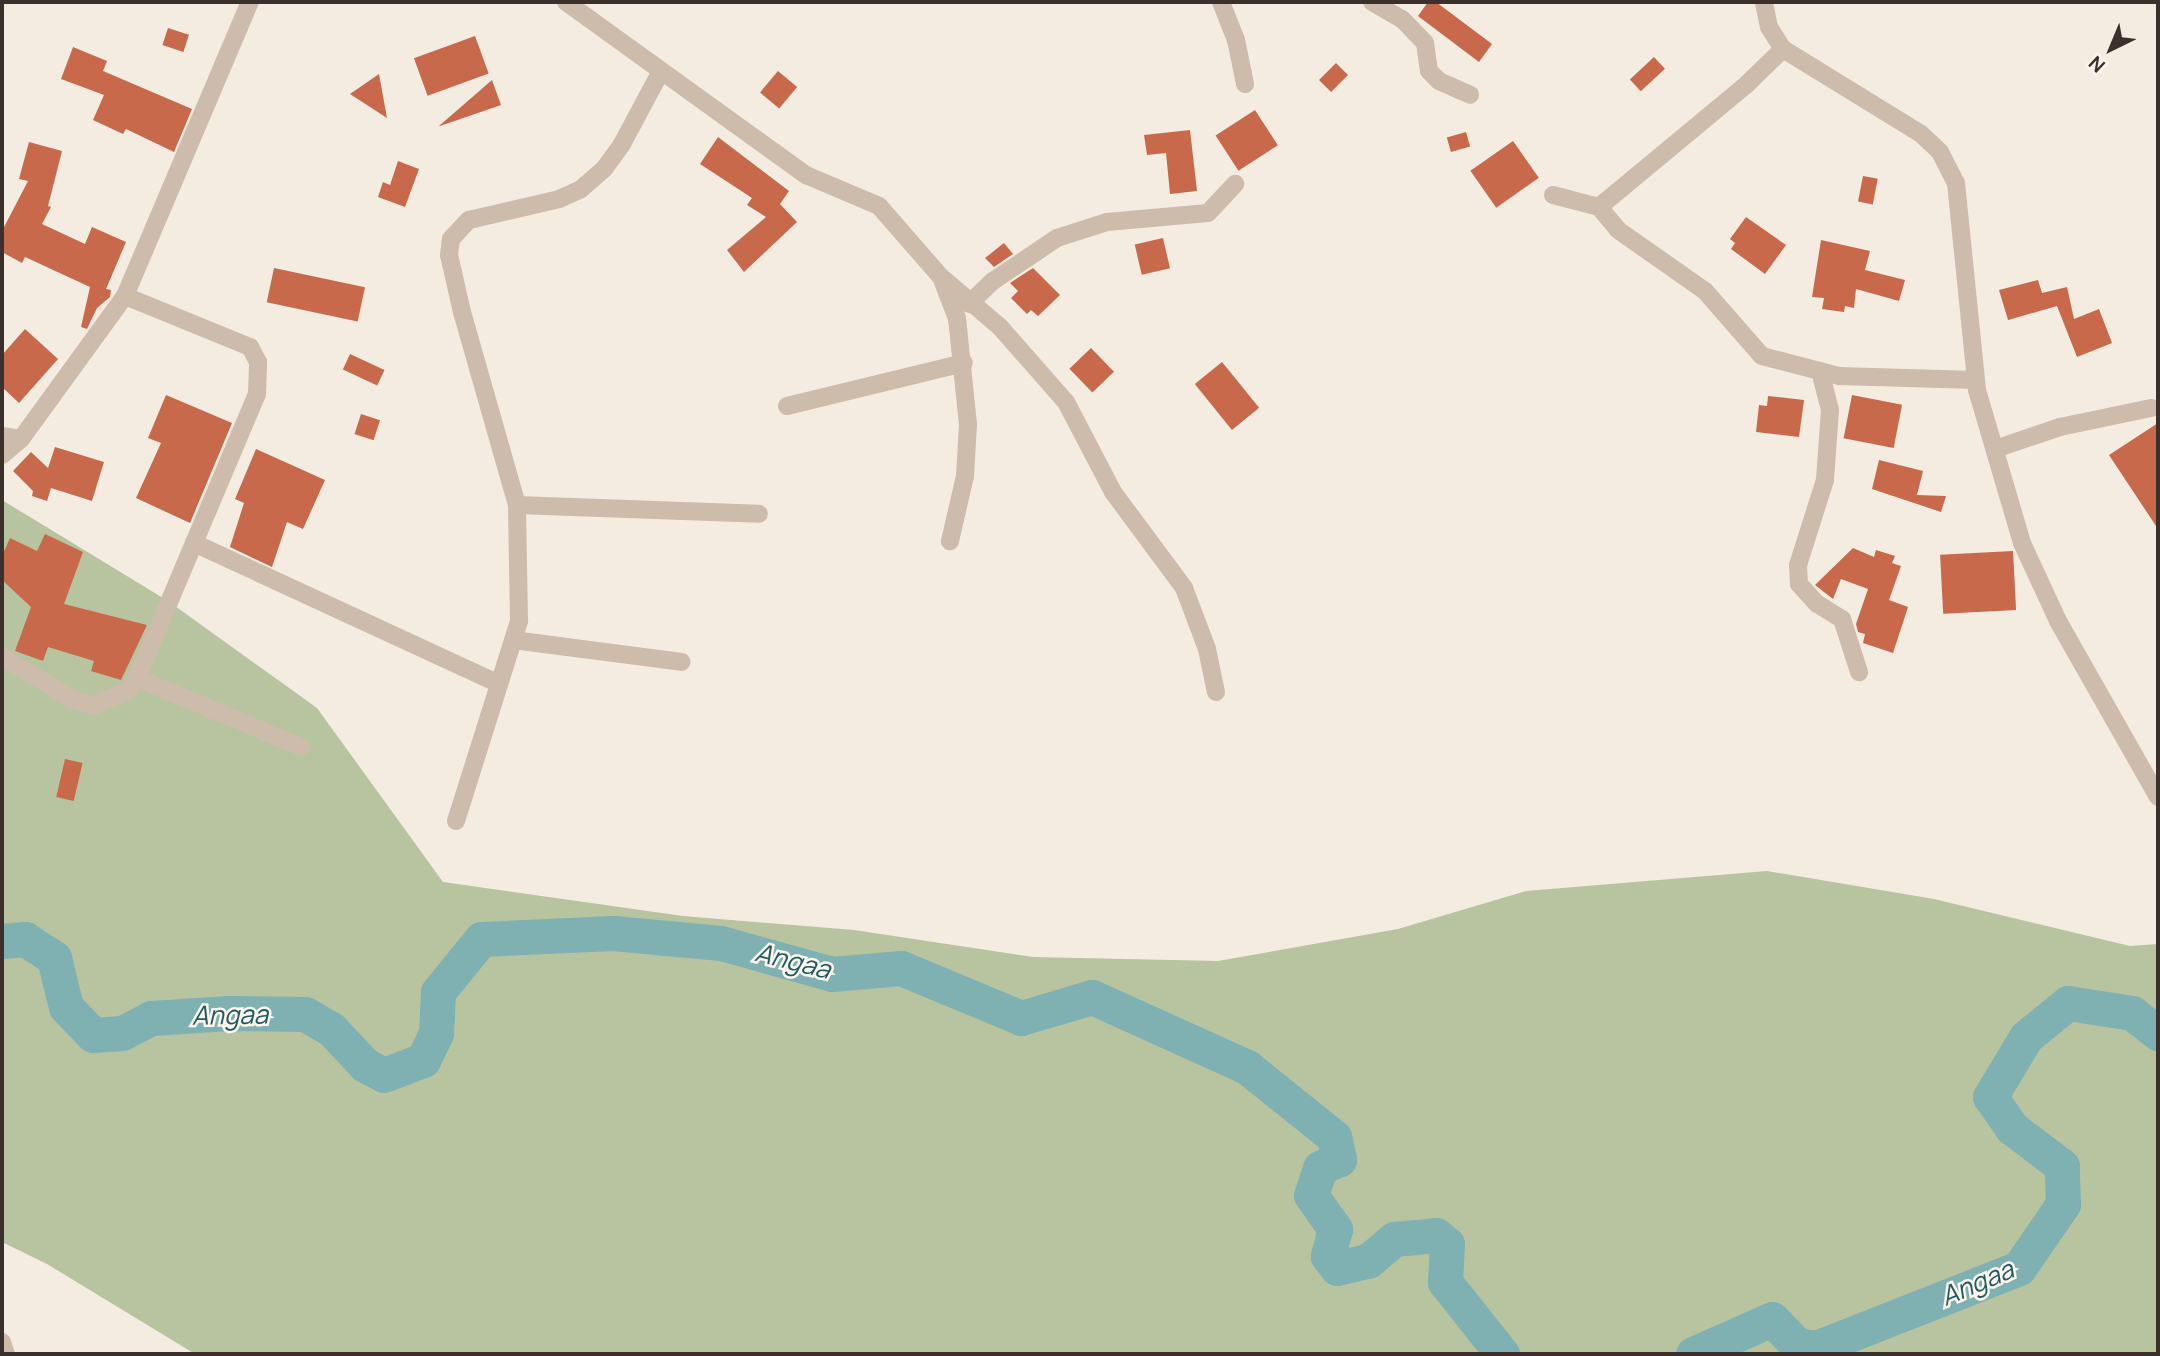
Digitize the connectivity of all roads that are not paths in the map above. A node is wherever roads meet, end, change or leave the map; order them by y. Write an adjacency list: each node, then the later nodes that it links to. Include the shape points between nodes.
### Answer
1 (250, 2): 14 (street)
2 (566, 2): 7 (street)
3 (1221, 2): 8 (street, via 1236,40)
4 (1372, 2): 9 (street, via 1402,19 1425,43 1430,71 1439,81)
5 (1764, 2): 6 (street, via 1769,27)
6 (1783, 49): 12 (street); 18 (street, via 1921,134 1940,152 1956,183)
7 (660, 73): 13 (street, via 806,175 879,206); 25 (street, via 622,144 604,169 581,189 559,199 469,220 451,239 449,255 462,312)
8 (1245, 84)
9 (1469, 95)
10 (1235, 184): 15 (street, via 1208,213 1107,222 1056,238 993,281)
11 (1553, 195): 12 (street)
12 (1599, 207): 17 (street, via 1618,230 1705,291 1762,356)
13 (940, 276): 15 (street); 16 (street, via 957,318)
14 (125, 296): 22 (street); 28 (street, via 250,347 258,362 257,394)
15 (969, 304): 35 (street, via 1000,327 1066,402 1113,492 1184,588 1207,649)
16 (964, 363): 19 (street); 27 (street, via 965,476)
17 (1820, 371): 18 (street, via 1888,379); 32 (street, via 1830,410 1825,480 1798,565 1799,584 1816,603 1842,619)
18 (1976, 380): 23 (street)
19 (787, 406)
20 (2151, 408): 23 (street, via 2060,427)
21 (2, 436): 22 (street)
22 (21, 439): 24 (street)
23 (1995, 449): 37 (street, via 2022,542 2058,621)
24 (2, 455)
25 (517, 505): 26 (street); 29 (street, via 519,621)
26 (760, 514)
27 (950, 541)
28 (194, 542): 33 (street); 34 (street)
29 (513, 640): 31 (street); 34 (street)
30 (2, 657): 33 (street, via 74,700 93,706 127,691)
31 (682, 663)
32 (1859, 672)
33 (137, 678): 36 (street)
34 (499, 684): 38 (street)
35 (1216, 692)
36 (300, 747)
37 (2158, 797)
38 (456, 821)
39 (2, 1342): 40 (street)
40 (6, 1354)

